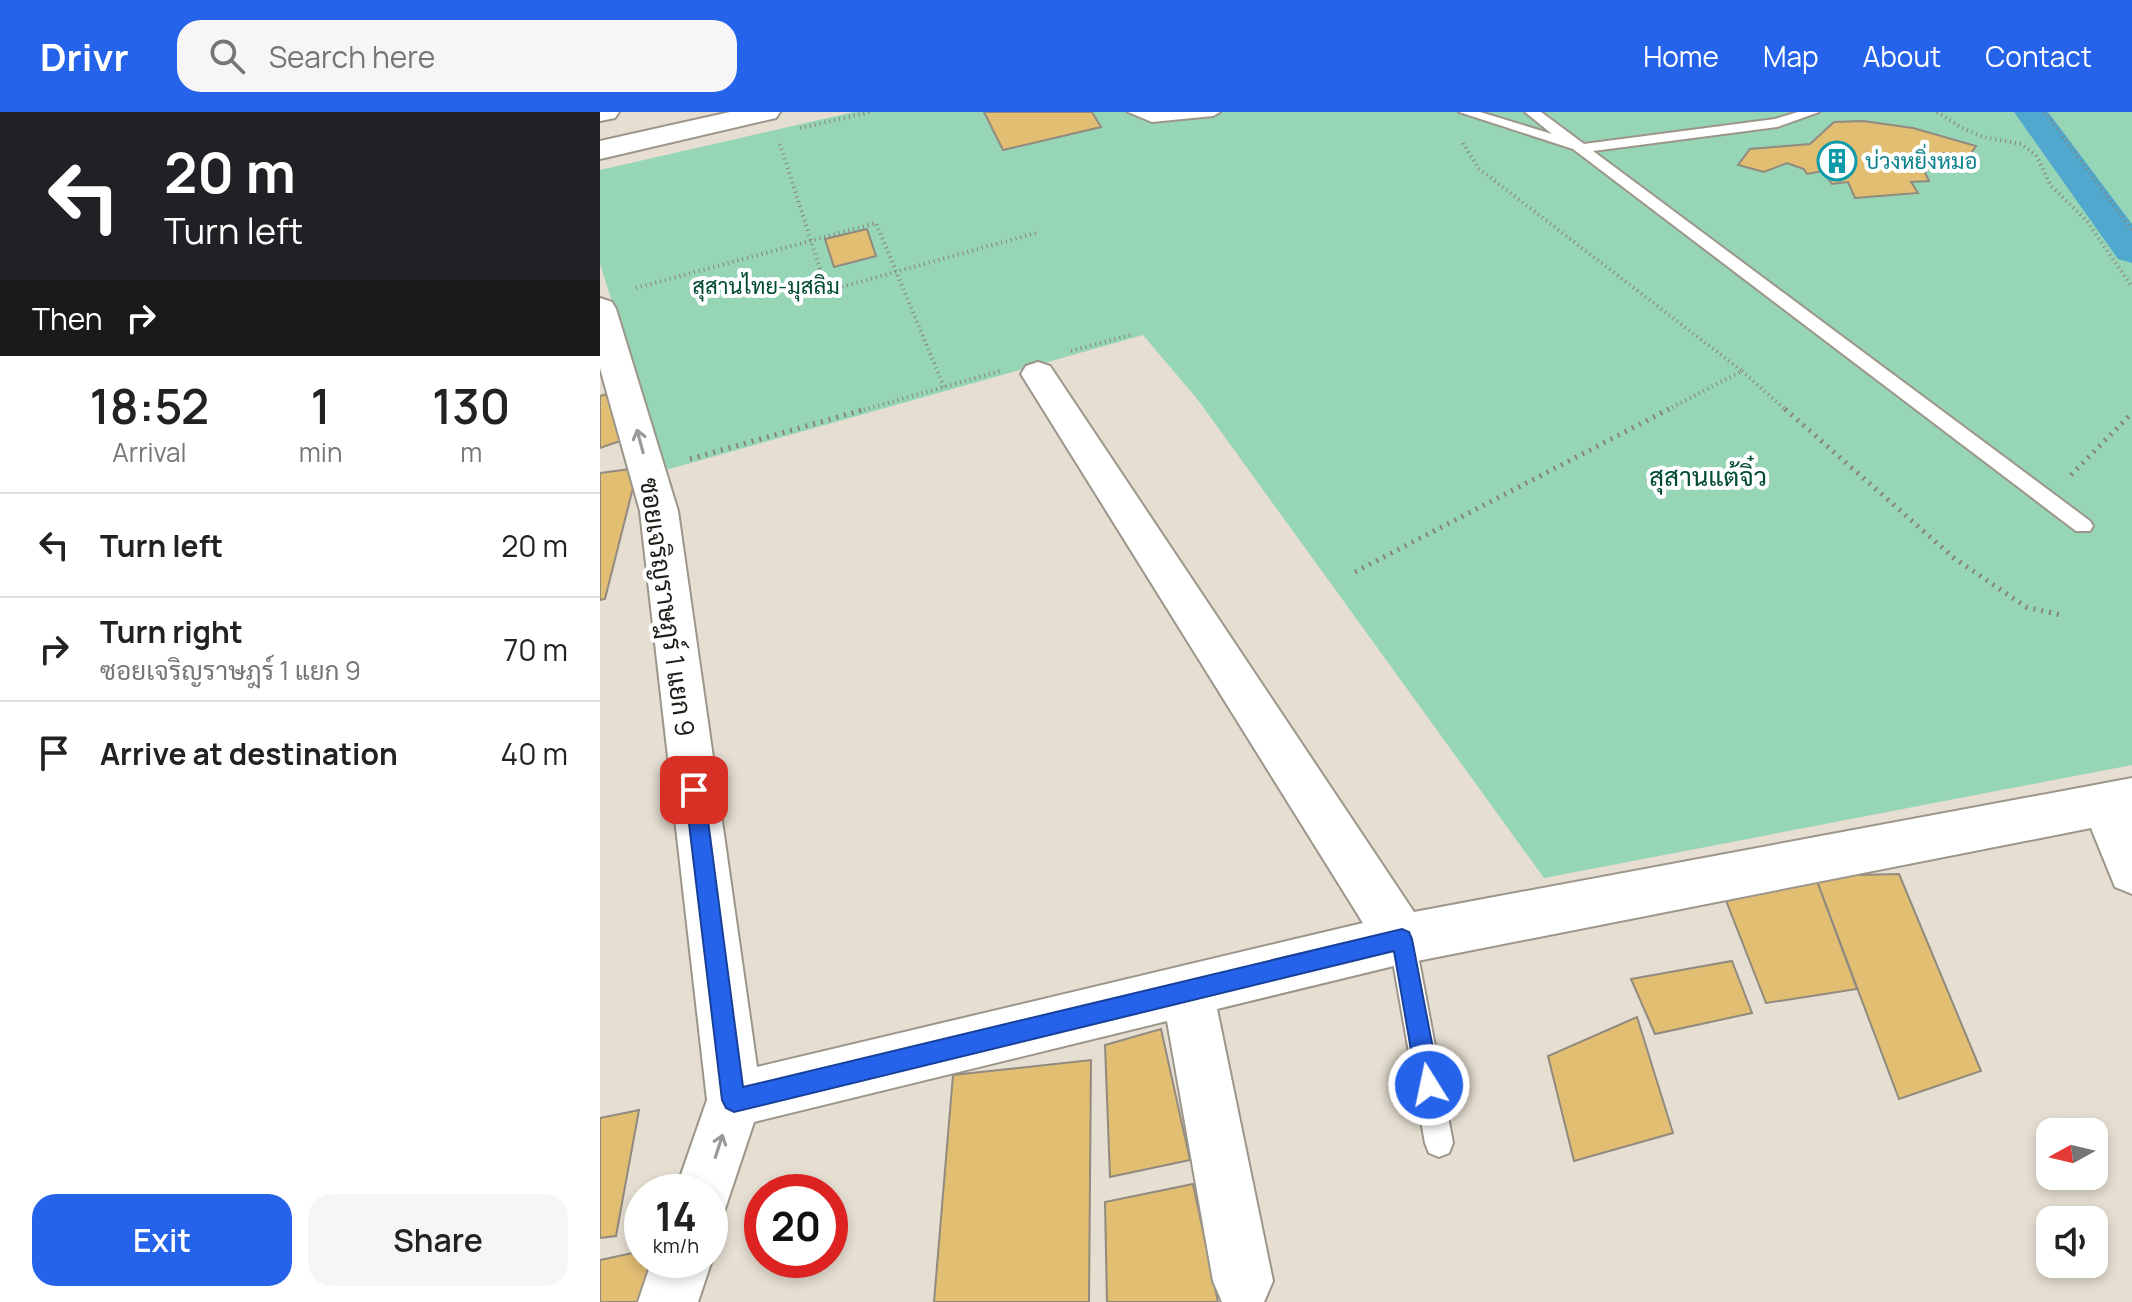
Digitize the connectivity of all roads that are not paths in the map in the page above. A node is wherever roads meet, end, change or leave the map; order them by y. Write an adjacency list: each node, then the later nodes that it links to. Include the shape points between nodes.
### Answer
1 (1135, 112): 2 (lane, via 1152,118)
2 (1213, 112)
3 (1466, 112): 7 (lane)
4 (1532, 112): 7 (lane)
5 (1812, 112): 7 (lane, via 1777,123)
6 (772, 123): 8 (street)
7 (1583, 148): 11 (lane)
8 (600, 150)
9 (615, 300): 16 (street, ซอยเจริญราษฎร์ 1 แยก 9, one-way to 9, via 659,511)
10 (1032, 367): 14 (street)
11 (2083, 526)
12 (2118, 802): 13 (street); 14 (street)
13 (2132, 871)
14 (1402, 939): 15 (street); 17 (lane)
15 (1187, 991): 16 (street); 20 (street)
16 (734, 1100): 18 (street, one-way to 16)
17 (1439, 1143)
18 (710, 1174)
19 (676, 1278): 21 (street)
20 (1243, 1281)
21 (668, 1302)

